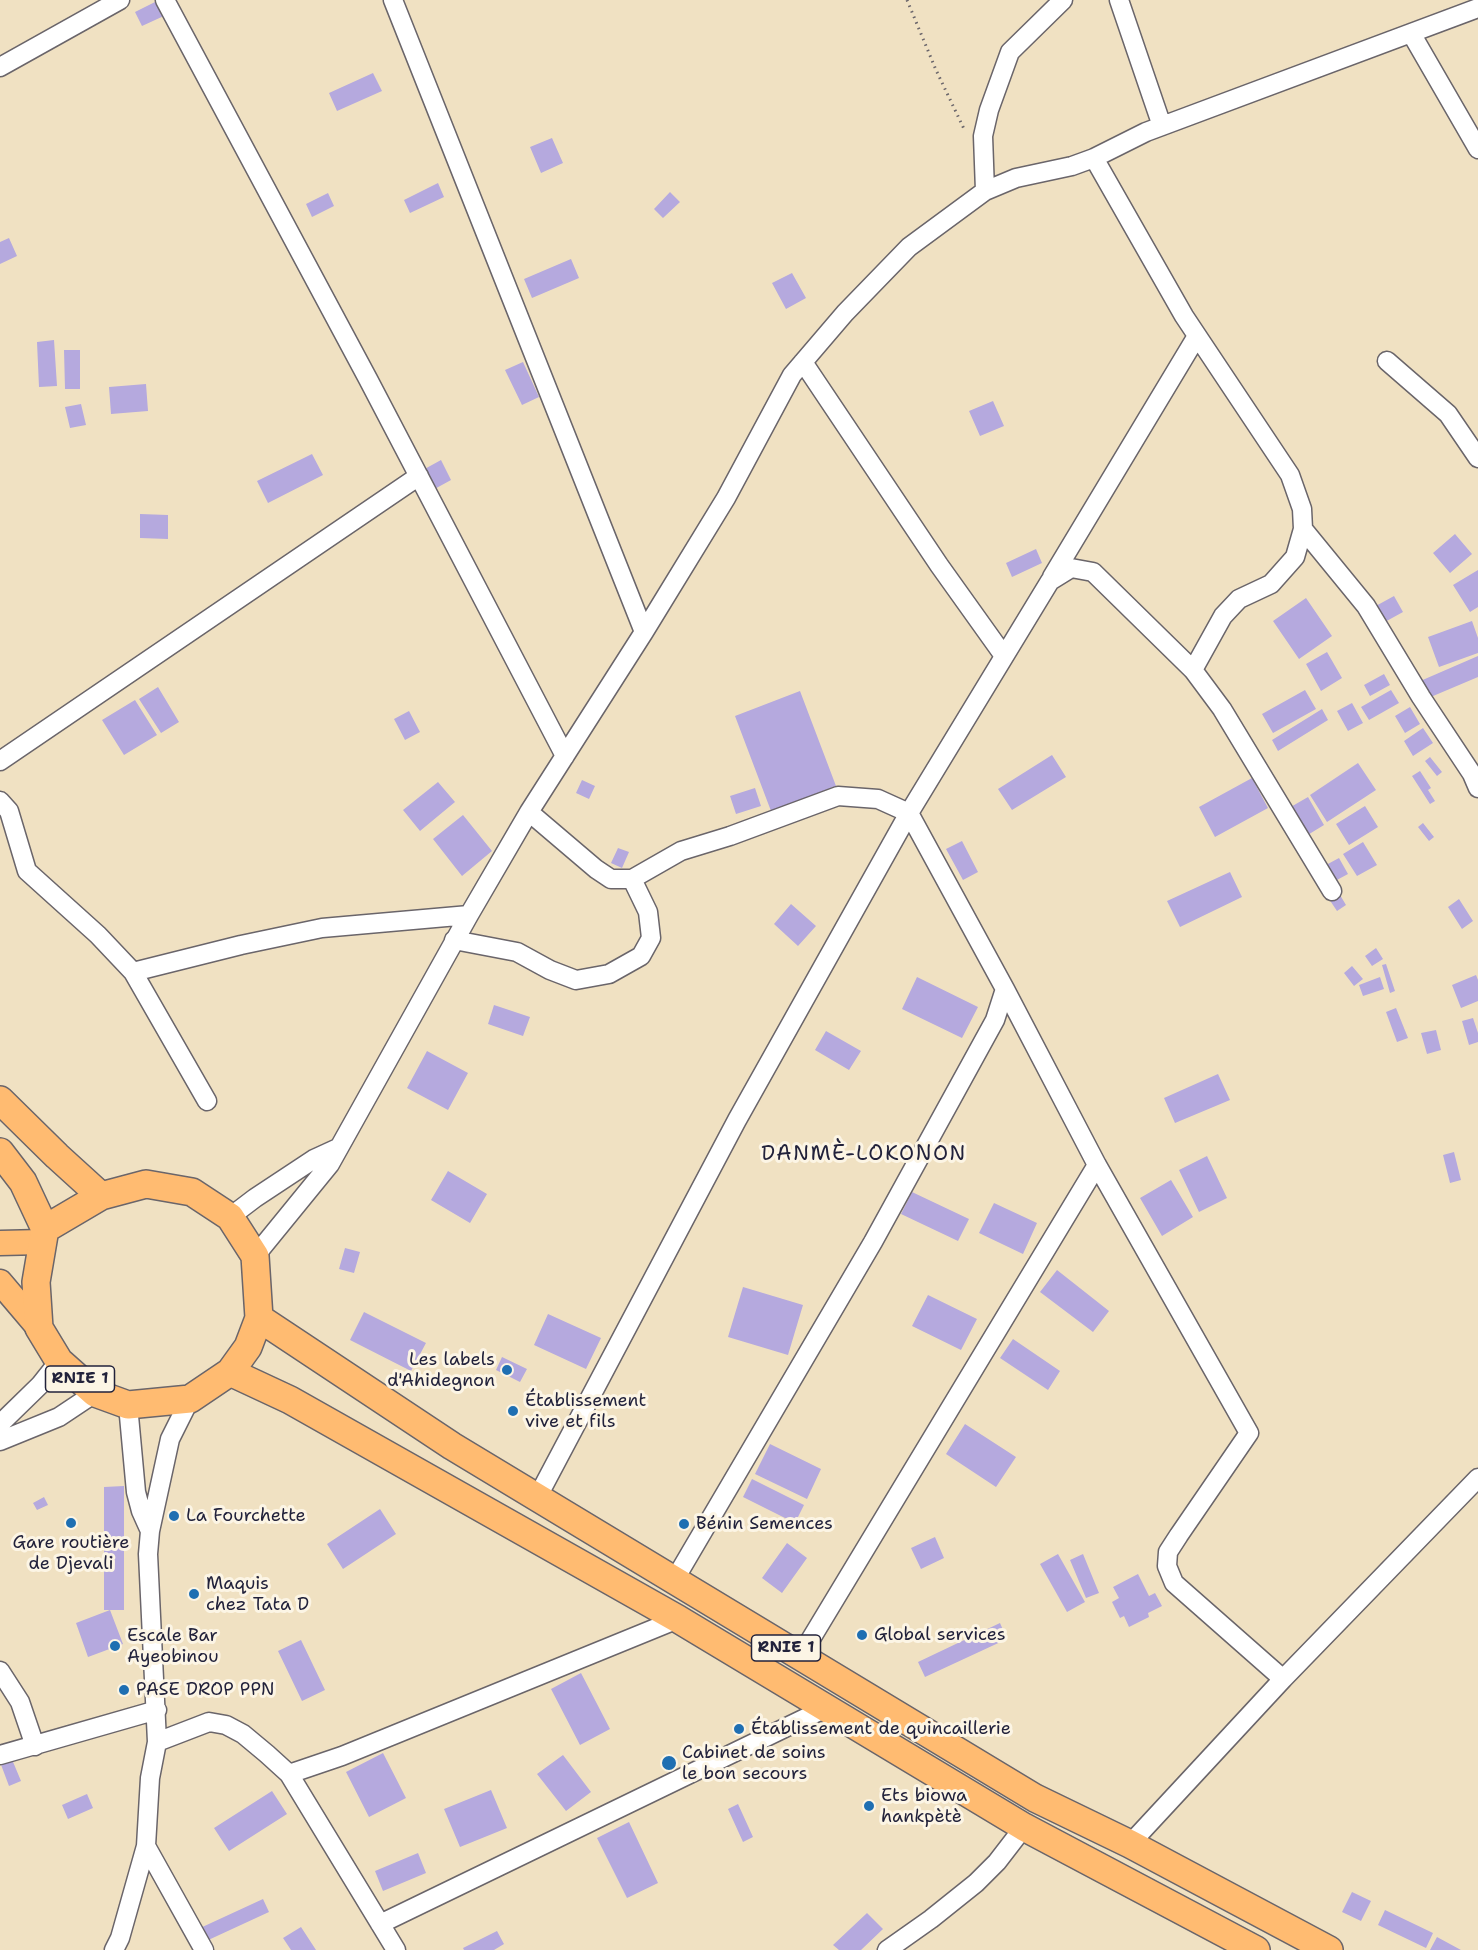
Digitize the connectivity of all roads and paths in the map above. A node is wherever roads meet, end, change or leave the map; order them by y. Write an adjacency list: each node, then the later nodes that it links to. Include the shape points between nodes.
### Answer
1 (120, 0): 9 (street)
2 (165, 0): 19 (street)
3 (393, 0): 22 (street)
4 (908, 0): 11 (path)
5 (1063, 0): 14 (street, via 1010,52 983,136)
6 (1119, 0): 10 (street)
7 (1478, 8): 8 (street)
8 (1411, 33): 10 (street); 12 (street)
9 (0, 67)
10 (1162, 126): 13 (street)
11 (965, 132)
12 (1478, 148)
13 (1094, 158): 14 (street, via 1016,177); 15 (street)
14 (985, 191): 16 (street, via 909,247)
15 (1197, 336): 20 (street, via 1290,475 1302,509); 21 (street)
16 (803, 362): 22 (street); 23 (street)
17 (1388, 362): 18 (street, via 1448,414)
18 (1478, 458)
19 (419, 476): 25 (street); 26 (street)
20 (1303, 529): 24 (street, via 1295,557 1271,584 1239,599 1223,616); 27 (street, via 1366,606)
21 (1050, 581): 23 (street); 24 (street, via 1071,568 1093,572)
22 (644, 632): 25 (street)
23 (1004, 656): 30 (street)
24 (1193, 669): 32 (street, via 1222,709)
25 (565, 756): 29 (street)
26 (0, 761)
27 (1478, 788)
28 (0, 801): 35 (street, via 9,811 27,871)
29 (529, 812): 31 (street, via 610,879); 33 (street)
30 (909, 813): 31 (street, via 878,799 838,796 681,851); 36 (street); 58 (street, via 737,1120)
31 (632, 879): 34 (street, via 648,912 651,938 641,957 609,974 576,980 517,952)
32 (1332, 891)
33 (469, 915): 34 (street); 35 (street, via 322,928)
34 (454, 940): 39 (street)
35 (134, 972): 38 (street)
36 (1005, 989): 41 (street); 60 (street, via 995,1020 873,1242)
37 (0, 1100): 42 (highway)
38 (207, 1101)
39 (338, 1148): 43 (street, via 314,1159); 46 (street, via 317,1181)
40 (0, 1152): 44 (highway, via 23,1182)
41 (1097, 1166): 62 (street); 64 (street, via 1249,1433 1168,1552 1167,1566 1174,1583)
42 (101, 1196): 43 (highway, RNIE 1, via 146,1184 192,1192); 44 (highway, RNIE 1)
43 (230, 1217): 46 (highway, RNIE 1)
44 (44, 1235): 45 (main road); 49 (highway, RNIE 1, via 36,1282)
45 (0, 1243)
46 (255, 1256): 48 (highway, RNIE 1)
47 (0, 1281): 49 (main road)
48 (259, 1318): 51 (highway, RNIE 1, via 248,1347); 58 (highway, RNIE 1)
49 (39, 1328): 50 (highway, RNIE 1)
50 (59, 1361): 52 (highway, RNIE 1); 55 (street)
51 (230, 1372): 53 (highway, RNIE 1); 61 (highway, RNIE 1, via 290,1400)
52 (95, 1393): 54 (highway, RNIE 1); 56 (street, via 59,1417)
53 (190, 1399): 54 (highway, RNIE 1); 59 (street, via 170,1439)
54 (128, 1405): 59 (street, via 136,1492)
55 (0, 1425)
56 (0, 1441)
57 (1478, 1478): 64 (street)
58 (537, 1498): 60 (highway, RNIE 1)
59 (150, 1531): 66 (street, via 151,1649)
60 (675, 1579): 62 (highway, RNIE 1)
61 (678, 1618): 65 (highway, RNIE 1); 70 (street, via 342,1756)
62 (800, 1657): 72 (highway, RNIE 1, via 1035,1798)
63 (0, 1671): 68 (street, via 20,1702)
64 (1283, 1679): 72 (street)
65 (826, 1708): 71 (highway, RNIE 1); 74 (street)
66 (157, 1710): 67 (street); 68 (street)
67 (157, 1742): 70 (street, via 209,1722 225,1725 243,1734); 73 (street, via 150,1778)
68 (35, 1746): 69 (street)
69 (0, 1755)
70 (289, 1774): 74 (street)
71 (1024, 1827): 78 (street, via 975,1883); 79 (highway, RNIE 1)
72 (1130, 1845): 80 (highway, RNIE 1)
73 (146, 1846): 75 (street); 76 (street)
74 (380, 1924): 77 (street)
75 (114, 1950)
76 (204, 1950)
77 (396, 1950)
78 (887, 1950)
79 (1256, 1950)
80 (1329, 1950)

